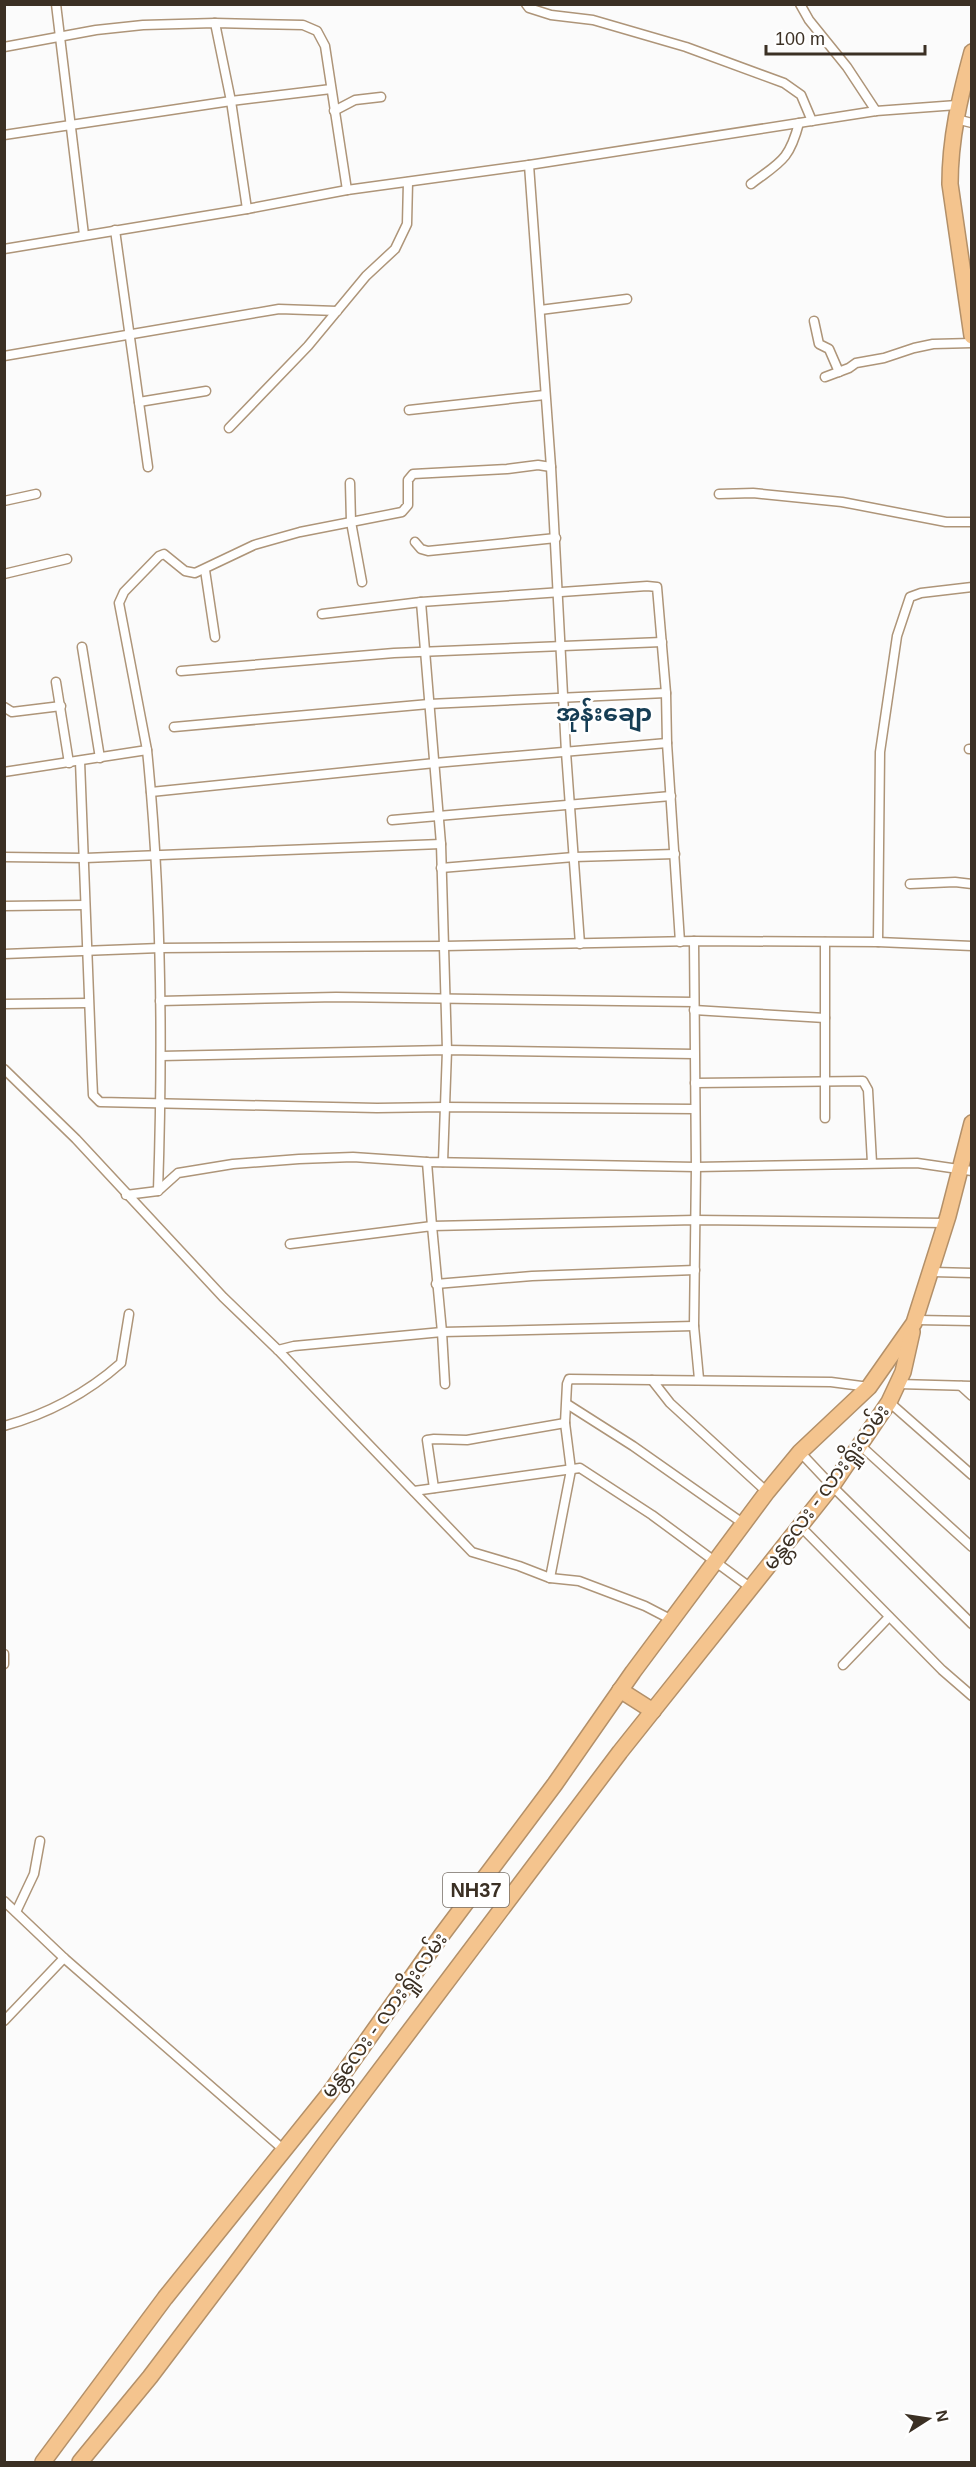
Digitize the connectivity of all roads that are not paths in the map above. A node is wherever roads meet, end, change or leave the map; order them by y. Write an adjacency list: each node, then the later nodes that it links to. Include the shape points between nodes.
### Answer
1 (56, 4): 7 (street)
2 (526, 4): 5 (street, via 540,12)
3 (563, 4): 5 (street)
4 (800, 4): 14 (street)
5 (561, 16): 16 (street, via 593,20 686,47 784,83 801,95)
6 (215, 23): 7 (street, via 143,25); 10 (street, via 303,25 317,31 325,46); 12 (street)
7 (59, 37): 8 (street); 19 (street)
8 (4, 47)
9 (972, 52): 15 (highway)
10 (331, 89): 12 (street); 13 (street)
11 (381, 97): 13 (street, via 355,100)
12 (231, 101): 19 (street); 25 (street)
13 (334, 111): 24 (street)
14 (876, 111): 15 (street); 16 (street)
15 (956, 112): 18 (street); 34 (highway, via 950,184)
16 (812, 121): 17 (street)
17 (799, 123): 21 (street); 23 (street, via 784,159)
18 (972, 123)
19 (71, 126): 20 (street); 27 (street)
20 (4, 135)
21 (529, 165): 22 (street); 30 (street)
22 (408, 182): 24 (street); 31 (street, via 407,224 395,249)
23 (751, 184)
24 (347, 190): 25 (street)
25 (247, 209): 26 (street)
26 (115, 230): 27 (street); 33 (street)
27 (84, 235): 28 (street)
28 (4, 249)
29 (627, 299): 30 (street)
30 (540, 310): 40 (street)
31 (337, 311): 33 (street, via 279,309); 43 (street)
32 (814, 321): 37 (street, via 819,344 831,351)
33 (130, 335): 36 (street); 41 (street)
34 (972, 336)
35 (972, 343): 37 (street, via 923,346 856,363)
36 (4, 356)
37 (839, 372): 38 (street)
38 (825, 377)
39 (206, 391): 41 (street)
40 (545, 395): 42 (street); 45 (street)
41 (139, 402): 44 (street)
42 (409, 410)
43 (229, 428)
44 (148, 467)
45 (551, 467): 50 (street, via 413,474 408,480 408,505 402,512); 52 (street)
46 (350, 483): 50 (street)
47 (36, 494): 49 (street)
48 (719, 494): 51 (street, via 753,493 842,502 946,522)
49 (4, 501)
50 (351, 522): 55 (street, via 254,545); 57 (street)
51 (972, 522)
52 (556, 538): 53 (street, via 428,551); 59 (street)
53 (415, 542)
54 (67, 559): 56 (street)
55 (205, 570): 62 (street); 76 (street, via 185,571 164,554 124,592 119,603)
56 (4, 574)
57 (362, 582)
58 (972, 587): 102 (street, via 910,597 897,636 880,752)
59 (560, 593): 60 (street); 63 (street, via 657,587); 64 (street)
60 (421, 602): 61 (street); 66 (street)
61 (322, 614)
62 (215, 637)
63 (662, 642): 64 (street); 69 (street)
64 (561, 645): 66 (street); 70 (street)
65 (82, 647): 78 (street)
66 (425, 652): 67 (street); 71 (street)
67 (181, 671)
68 (56, 682): 72 (street)
69 (666, 693): 70 (street); 75 (street)
70 (564, 698): 71 (street); 77 (street)
71 (429, 704): 74 (street); 81 (street)
72 (61, 706): 73 (street, via 12,712); 80 (street)
73 (4, 707)
74 (174, 727)
75 (667, 742): 77 (street); 84 (street)
76 (147, 750): 78 (street); 83 (street)
77 (566, 752): 81 (street); 85 (street)
78 (99, 758): 79 (street)
79 (80, 761): 80 (street); 93 (street)
80 (69, 763): 82 (street)
81 (435, 763): 83 (street); 86 (street)
82 (4, 772)
83 (151, 792): 89 (street)
84 (671, 796): 85 (street); 90 (street)
85 (571, 806): 86 (street); 92 (street)
86 (439, 817): 87 (street); 88 (street)
87 (392, 820)
88 (441, 844): 89 (street); 94 (street)
89 (157, 854): 93 (street); 106 (street)
90 (675, 854): 92 (street); 100 (street)
91 (4, 857): 93 (street)
92 (574, 857): 94 (street); 103 (street)
93 (85, 858): 97 (street)
94 (441, 868): 104 (street)
95 (910, 884): 96 (street)
96 (972, 884)
97 (85, 905): 98 (street); 107 (street)
98 (4, 906)
99 (694, 941): 100 (street); 101 (street); 113 (street)
100 (680, 942): 103 (street)
101 (825, 942): 102 (street); 114 (street)
102 (878, 942): 105 (street)
103 (580, 944): 104 (street)
104 (444, 946): 106 (street); 109 (street)
105 (972, 946)
106 (160, 948): 107 (street); 110 (street)
107 (85, 951): 108 (street); 111 (street)
108 (4, 954)
109 (447, 999): 110 (street); 113 (street); 115 (street)
110 (160, 1001): 117 (street)
111 (88, 1003): 112 (street); 121 (street, via 93,1095 100,1102)
112 (4, 1004)
113 (694, 1006): 114 (street); 116 (street)
114 (825, 1018): 119 (street)
115 (447, 1050): 116 (street); 117 (street); 122 (street)
116 (694, 1054): 120 (street)
117 (161, 1056): 121 (street)
118 (4, 1069): 132 (street, via 76,1139)
119 (825, 1082): 120 (street); 124 (street); 128 (street, via 864,1080 868,1090)
120 (695, 1083): 123 (street)
121 (161, 1105): 122 (street); 131 (street)
122 (444, 1107): 123 (street); 127 (street)
123 (695, 1109): 129 (street)
124 (825, 1118)
125 (972, 1124): 130 (highway, NH37)
126 (427, 1161): 127 (street); 131 (street, via 353,1157 234,1164 178,1173); 135 (street)
127 (443, 1162): 129 (street)
128 (872, 1163): 129 (street); 130 (street, via 917,1163)
129 (696, 1167): 133 (street)
130 (966, 1170): 134 (highway, NH37)
131 (158, 1191): 132 (street)
132 (126, 1195): 146 (street)
133 (695, 1220): 134 (street); 135 (street); 137 (street)
134 (946, 1223): 138 (highway, NH37)
135 (432, 1226): 136 (street); 140 (street)
136 (291, 1244)
137 (695, 1270): 140 (street); 144 (street)
138 (933, 1272): 139 (street); 142 (highway, NH37)
139 (972, 1273)
140 (436, 1284): 145 (street)
141 (129, 1314): 158 (street, via 121,1363 72,1399 35,1417)
142 (916, 1321): 143 (street); 150 (highway, မန္တလေး - လားရှိုးလမ်း / NH37); 153 (highway, မန္တလေး - လားရှိုးလမ်း / NH37)
143 (972, 1321)
144 (694, 1326): 145 (street); 147 (street)
145 (442, 1332): 146 (street); 149 (street)
146 (278, 1350): 165 (street)
147 (699, 1379): 148 (street); 153 (street, via 831,1382)
148 (652, 1380): 156 (street, via 569,1379); 166 (street, via 670,1403)
149 (445, 1384)
150 (898, 1384): 151 (street); 155 (highway, မန္တလေး - လားရှိုးလမ်း / NH37)
151 (961, 1386): 152 (street); 154 (street)
152 (972, 1386)
153 (869, 1387): 160 (highway, မန္တလေး - လားရှိုးလမ်း / NH37)
154 (972, 1396)
155 (889, 1402): 159 (highway, မန္တလေး - လားရှိုးလမ်း / NH37); 162 (street)
156 (567, 1404): 157 (street); 167 (street)
157 (566, 1424): 161 (street); 164 (street, via 467,1440 427,1440)
158 (4, 1426)
159 (860, 1445): 163 (highway, မန္တလေး - လားရှိုးလမ်း / NH37); 169 (street)
160 (800, 1452): 163 (street); 166 (highway, မန္တလေး - လားရှိုးလမ်း / NH37)
161 (571, 1470): 164 (street); 170 (street, via 579,1468 652,1515); 171 (street)
162 (972, 1474)
163 (832, 1486): 168 (highway, မန္တလေး - လားရှိုးလမ်း / NH37); 175 (street)
164 (434, 1488): 165 (street)
165 (414, 1491): 171 (street, via 472,1552)
166 (767, 1492): 167 (highway, မန္တလေး - လားရှိုးလမ်း / NH37)
167 (744, 1524): 170 (highway, မန္တလေး - လားရှိုးလမ်း / NH37)
168 (800, 1527): 172 (highway, မန္တလေး - လားရှိုးလမ်း / NH37); 173 (street)
169 (972, 1547)
170 (714, 1563): 172 (street); 174 (highway, မန္တလေး - လားရှိုးလမ်း / NH37)
171 (550, 1578): 174 (street, via 579,1581)
172 (751, 1588): 181 (highway, မန္တလေး - လားရှိုးလမ်း / NH37)
173 (889, 1617): 178 (street); 180 (street)
174 (672, 1620): 179 (highway, မန္တလေး - လားရှိုးလမ်း / NH37)
175 (972, 1624)
176 (4, 1654): 177 (street)
177 (4, 1664)
178 (843, 1665)
179 (620, 1690): 181 (highway); 187 (highway, မန္တလေး - လားရှိုးလမ်း / NH37, via 329,2094)
180 (972, 1696)
181 (653, 1711): 189 (highway, မန္တလေး - လားရှိုးလမ်း / NH37, via 150,2377)
182 (40, 1841): 184 (street, via 34,1874)
183 (4, 1901): 184 (street)
184 (16, 1912): 185 (street)
185 (64, 1958): 186 (street); 187 (street)
186 (4, 2021)
187 (284, 2150): 188 (highway, မန္တလေး - လားရှိုးလမ်း / NH37, via 165,2298)
188 (43, 2463)
189 (80, 2463)

